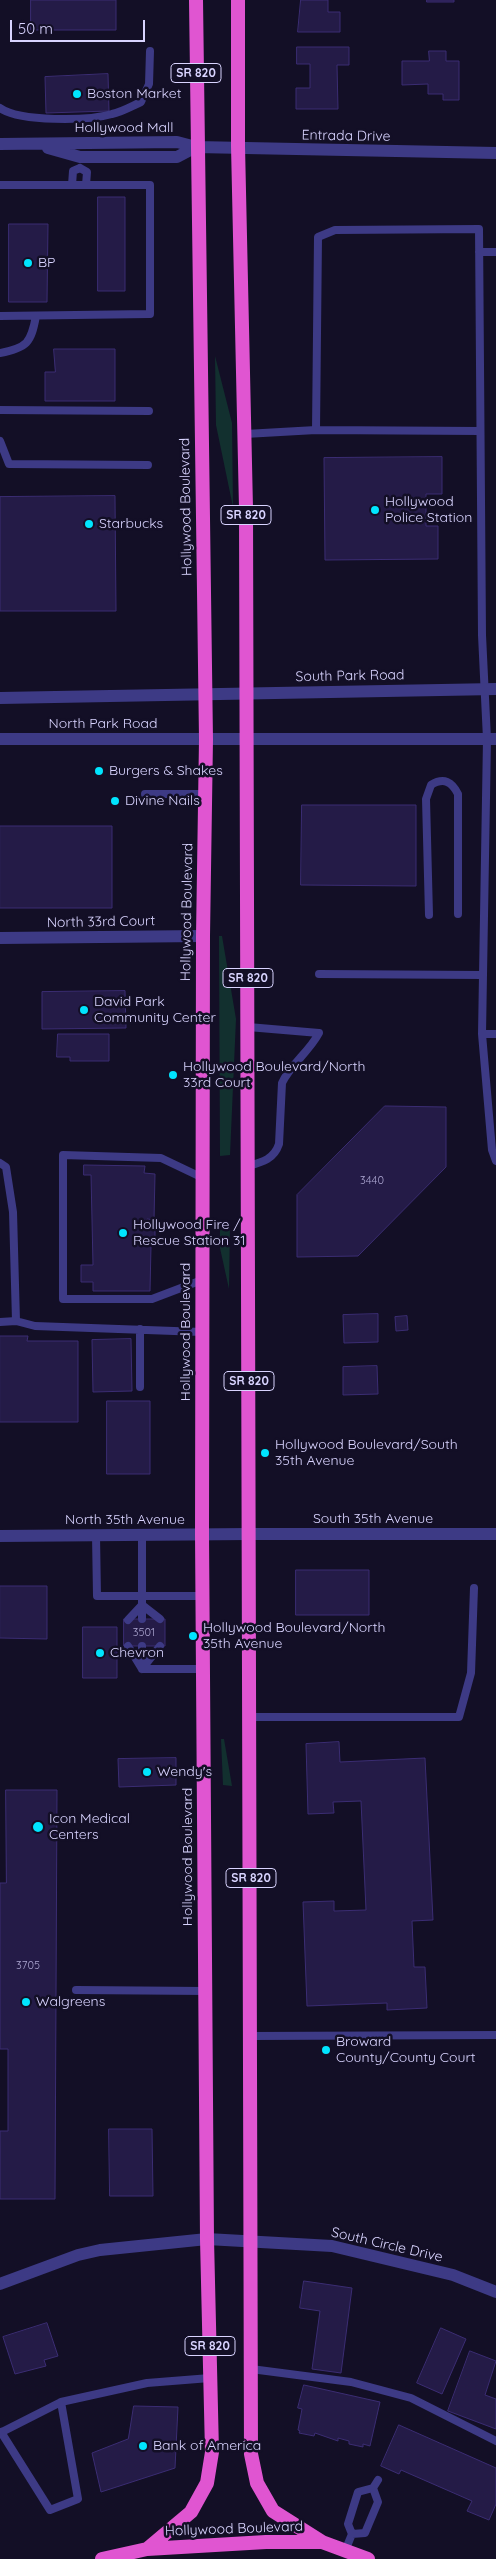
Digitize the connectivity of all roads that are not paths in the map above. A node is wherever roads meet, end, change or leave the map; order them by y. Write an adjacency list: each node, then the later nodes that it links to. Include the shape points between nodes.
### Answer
1 (196, 0): 8 (highway, Hollywood Boulevard / SR 820)
2 (238, 0): 7 (highway, Hollywood Boulevard / SR 820)
3 (150, 51): 4 (lane, via 149,84 141,102 114,114 29,117)
4 (0, 108)
5 (0, 144): 6 (street, Hollywood Mall)
6 (34, 144): 8 (street, Hollywood Mall, via 177,142); 10 (street, Hollywood Mall)
7 (238, 146): 8 (street, Entrada Drive); 9 (street, Entrada Drive, via 292,150); 23 (highway, Hollywood Boulevard / SR 820)
8 (196, 147): 10 (street, Hollywood Mall, via 177,157); 29 (highway, Hollywood Boulevard / SR 820)
9 (496, 153)
10 (80, 163): 12 (lane, via 73,171); 13 (lane, via 87,172)
11 (0, 185): 12 (lane)
12 (72, 185): 13 (lane)
13 (86, 185): 17 (lane, via 150,185 150,314)
14 (479, 252): 15 (lane); 21 (lane, via 479,229 335,230 318,237); 22 (lane)
15 (496, 252)
16 (0, 316): 17 (lane)
17 (36, 316): 18 (lane, via 28,342 22,348)
18 (0, 353)
19 (0, 410): 20 (lane)
20 (149, 411)
21 (316, 430): 22 (lane); 23 (lane)
22 (480, 431): 26 (lane)
23 (245, 434): 28 (highway, Hollywood Boulevard / SR 820)
24 (0, 441): 25 (lane, via 10,464)
25 (148, 465)
26 (483, 689): 27 (street, South Park Road); 28 (street, South Park Road); 34 (lane)
27 (496, 689)
28 (247, 694): 29 (street, South Park Road); 31 (highway, Hollywood Boulevard / SR 820)
29 (206, 695): 30 (street, North Park Road); 33 (highway, Hollywood Boulevard / SR 820)
30 (0, 698)
31 (247, 738): 33 (street); 34 (street); 43 (highway, Hollywood Boulevard / SR 820)
32 (0, 739): 33 (street, North Park Road)
33 (206, 739): 36 (highway, Hollywood Boulevard / SR 820)
34 (491, 739): 42 (lane)
35 (146, 794): 36 (lane)
36 (205, 794): 39 (highway, Hollywood Boulevard / SR 820)
37 (458, 914): 38 (lane, via 458,794 448,781 440,781 431,785 426,799)
38 (429, 915)
39 (203, 936): 40 (street, North 33rd Court); 49 (highway, Hollywood Boulevard / SR 820)
40 (0, 938)
41 (319, 974): 42 (lane)
42 (483, 975): 44 (lane)
43 (248, 1027): 48 (highway, Hollywood Boulevard / SR 820); 48 (lane, via 319,1033 282,1083 276,1153 265,1161)
44 (482, 1034): 45 (lane); 46 (lane, via 492,1150)
45 (496, 1034)
46 (496, 1161)
47 (0, 1163): 51 (lane, via 6,1167 13,1212)
48 (248, 1166): 58 (highway, Hollywood Boulevard / SR 820)
49 (202, 1178): 50 (highway, Hollywood Boulevard / SR 820); 50 (lane, via 161,1158 63,1155 63,1299 152,1299)
50 (202, 1280): 54 (highway, Hollywood Boulevard / SR 820)
51 (16, 1321): 52 (lane); 53 (lane, via 35,1326)
52 (0, 1322)
53 (140, 1329): 54 (lane); 55 (lane)
54 (202, 1332): 57 (highway, Hollywood Boulevard / SR 820)
55 (140, 1388)
56 (142, 1534): 57 (street, North 35th Avenue); 60 (street, North 35th Avenue); 63 (lane)
57 (202, 1534): 58 (street, North 35th Avenue); 64 (highway, Hollywood Boulevard / SR 820)
58 (250, 1534): 59 (street, South 35th Avenue); 74 (highway, Hollywood Boulevard / SR 820)
59 (496, 1534)
60 (96, 1535): 61 (street, North 35th Avenue); 63 (lane, via 97,1596)
61 (0, 1536)
62 (474, 1588): 74 (lane, via 471,1673 459,1717)
63 (142, 1596): 64 (lane); 65 (lane)
64 (203, 1596): 73 (highway, Hollywood Boulevard / SR 820)
65 (142, 1605): 66 (lane); 67 (lane); 68 (lane)
66 (142, 1619)
67 (160, 1619)
68 (128, 1620)
69 (128, 1646): 72 (lane)
70 (142, 1646): 72 (lane)
71 (160, 1646): 72 (lane)
72 (142, 1668): 73 (lane)
73 (203, 1669): 76 (highway, Hollywood Boulevard / SR 820)
74 (250, 1717): 78 (highway, Hollywood Boulevard / SR 820)
75 (76, 1990): 76 (lane)
76 (206, 1991): 79 (highway, Hollywood Boulevard / SR 820)
77 (496, 2035): 78 (lane)
78 (251, 2036): 80 (highway, Hollywood Boulevard / SR 820)
79 (208, 2240): 80 (street, South Circle Drive); 81 (street, South Circle Drive, via 100,2250); 84 (highway, Hollywood Boulevard / SR 820)
80 (252, 2242): 82 (street, South Circle Drive, via 332,2246 453,2276); 83 (highway, Hollywood Boulevard / SR 820)
81 (0, 2284)
82 (496, 2292)
83 (251, 2369): 87 (lane, via 351,2382 410,2398); 91 (highway, Hollywood Boulevard / SR 820, via 251,2454 258,2483 273,2510)
84 (210, 2378): 85 (lane, via 147,2383); 92 (highway, Hollywood Boulevard / SR 820, via 212,2452 207,2483 191,2512)
85 (61, 2402): 86 (lane); 86 (lane, via 78,2499 50,2510)
86 (0, 2433)
87 (496, 2441)
88 (378, 2480): 89 (lane)
89 (373, 2488): 90 (lane, via 358,2492 348,2524); 90 (lane, via 378,2502 365,2533)
90 (352, 2534): 93 (lane)
91 (322, 2542): 92 (highway, Hollywood Boulevard); 93 (highway, Hollywood Boulevard / SR 820)
92 (147, 2549): 94 (highway, Hollywood Boulevard / SR 820)
93 (345, 2551): 95 (highway, Hollywood Boulevard / SR 820)
94 (102, 2559)
95 (368, 2559)

